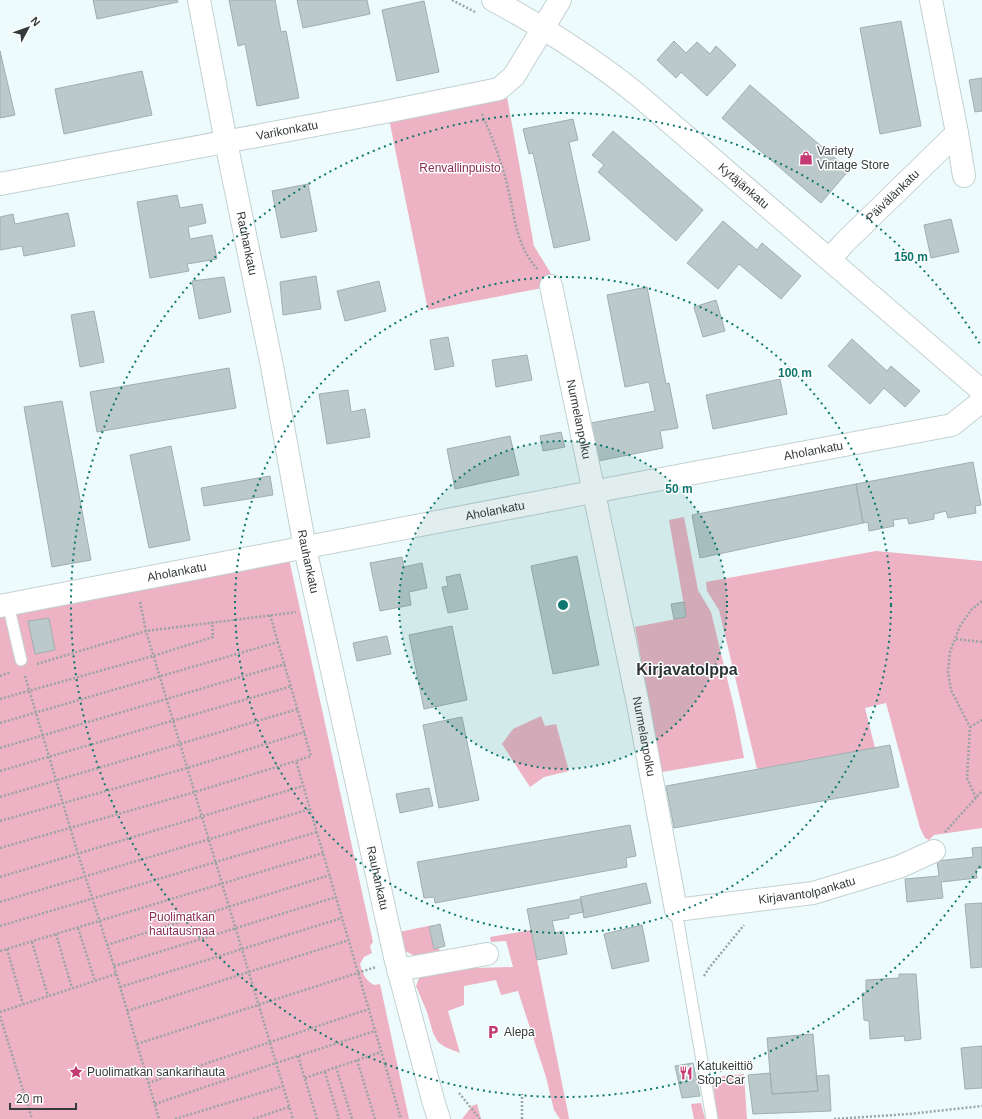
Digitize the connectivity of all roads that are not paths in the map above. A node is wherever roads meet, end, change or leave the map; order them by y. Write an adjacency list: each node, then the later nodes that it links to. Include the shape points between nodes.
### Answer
1 (199, 0): 7 (street, Rauhankatu)
2 (492, 0): 5 (street, Kytäjänkatu)
3 (560, 0): 5 (street, Varikonkatu)
4 (931, 0): 6 (street)
5 (544, 28): 7 (street, Varikonkatu, via 514,76 499,89); 10 (street, Kytäjänkatu, via 609,71)
6 (957, 133): 8 (street); 10 (street, Päivälänkatu)
7 (226, 142): 9 (street, Varikonkatu); 15 (street, Rauhankatu)
8 (964, 176)
9 (0, 184)
10 (830, 259): 12 (street, Kytäjänkatu)
11 (551, 286): 14 (street, Nurmelanpolku)
12 (982, 391)
13 (982, 401): 14 (street, Aholankatu, via 952,424)
14 (594, 492): 15 (street, Aholankatu); 19 (street, Nurmelanpolku, via 638,704)
15 (306, 548): 16 (street, Aholankatu); 21 (street, Rauhankatu)
16 (4, 605): 17 (lane)
17 (22, 664)
18 (928, 853): 19 (street, Kirjavantolpankatu, via 899,867 813,893)
19 (676, 910): 23 (lane, Nurmelanpolku)
20 (487, 954): 21 (street)
21 (390, 968): 22 (street, Rauhankatu)
22 (439, 1119)
23 (712, 1119)

